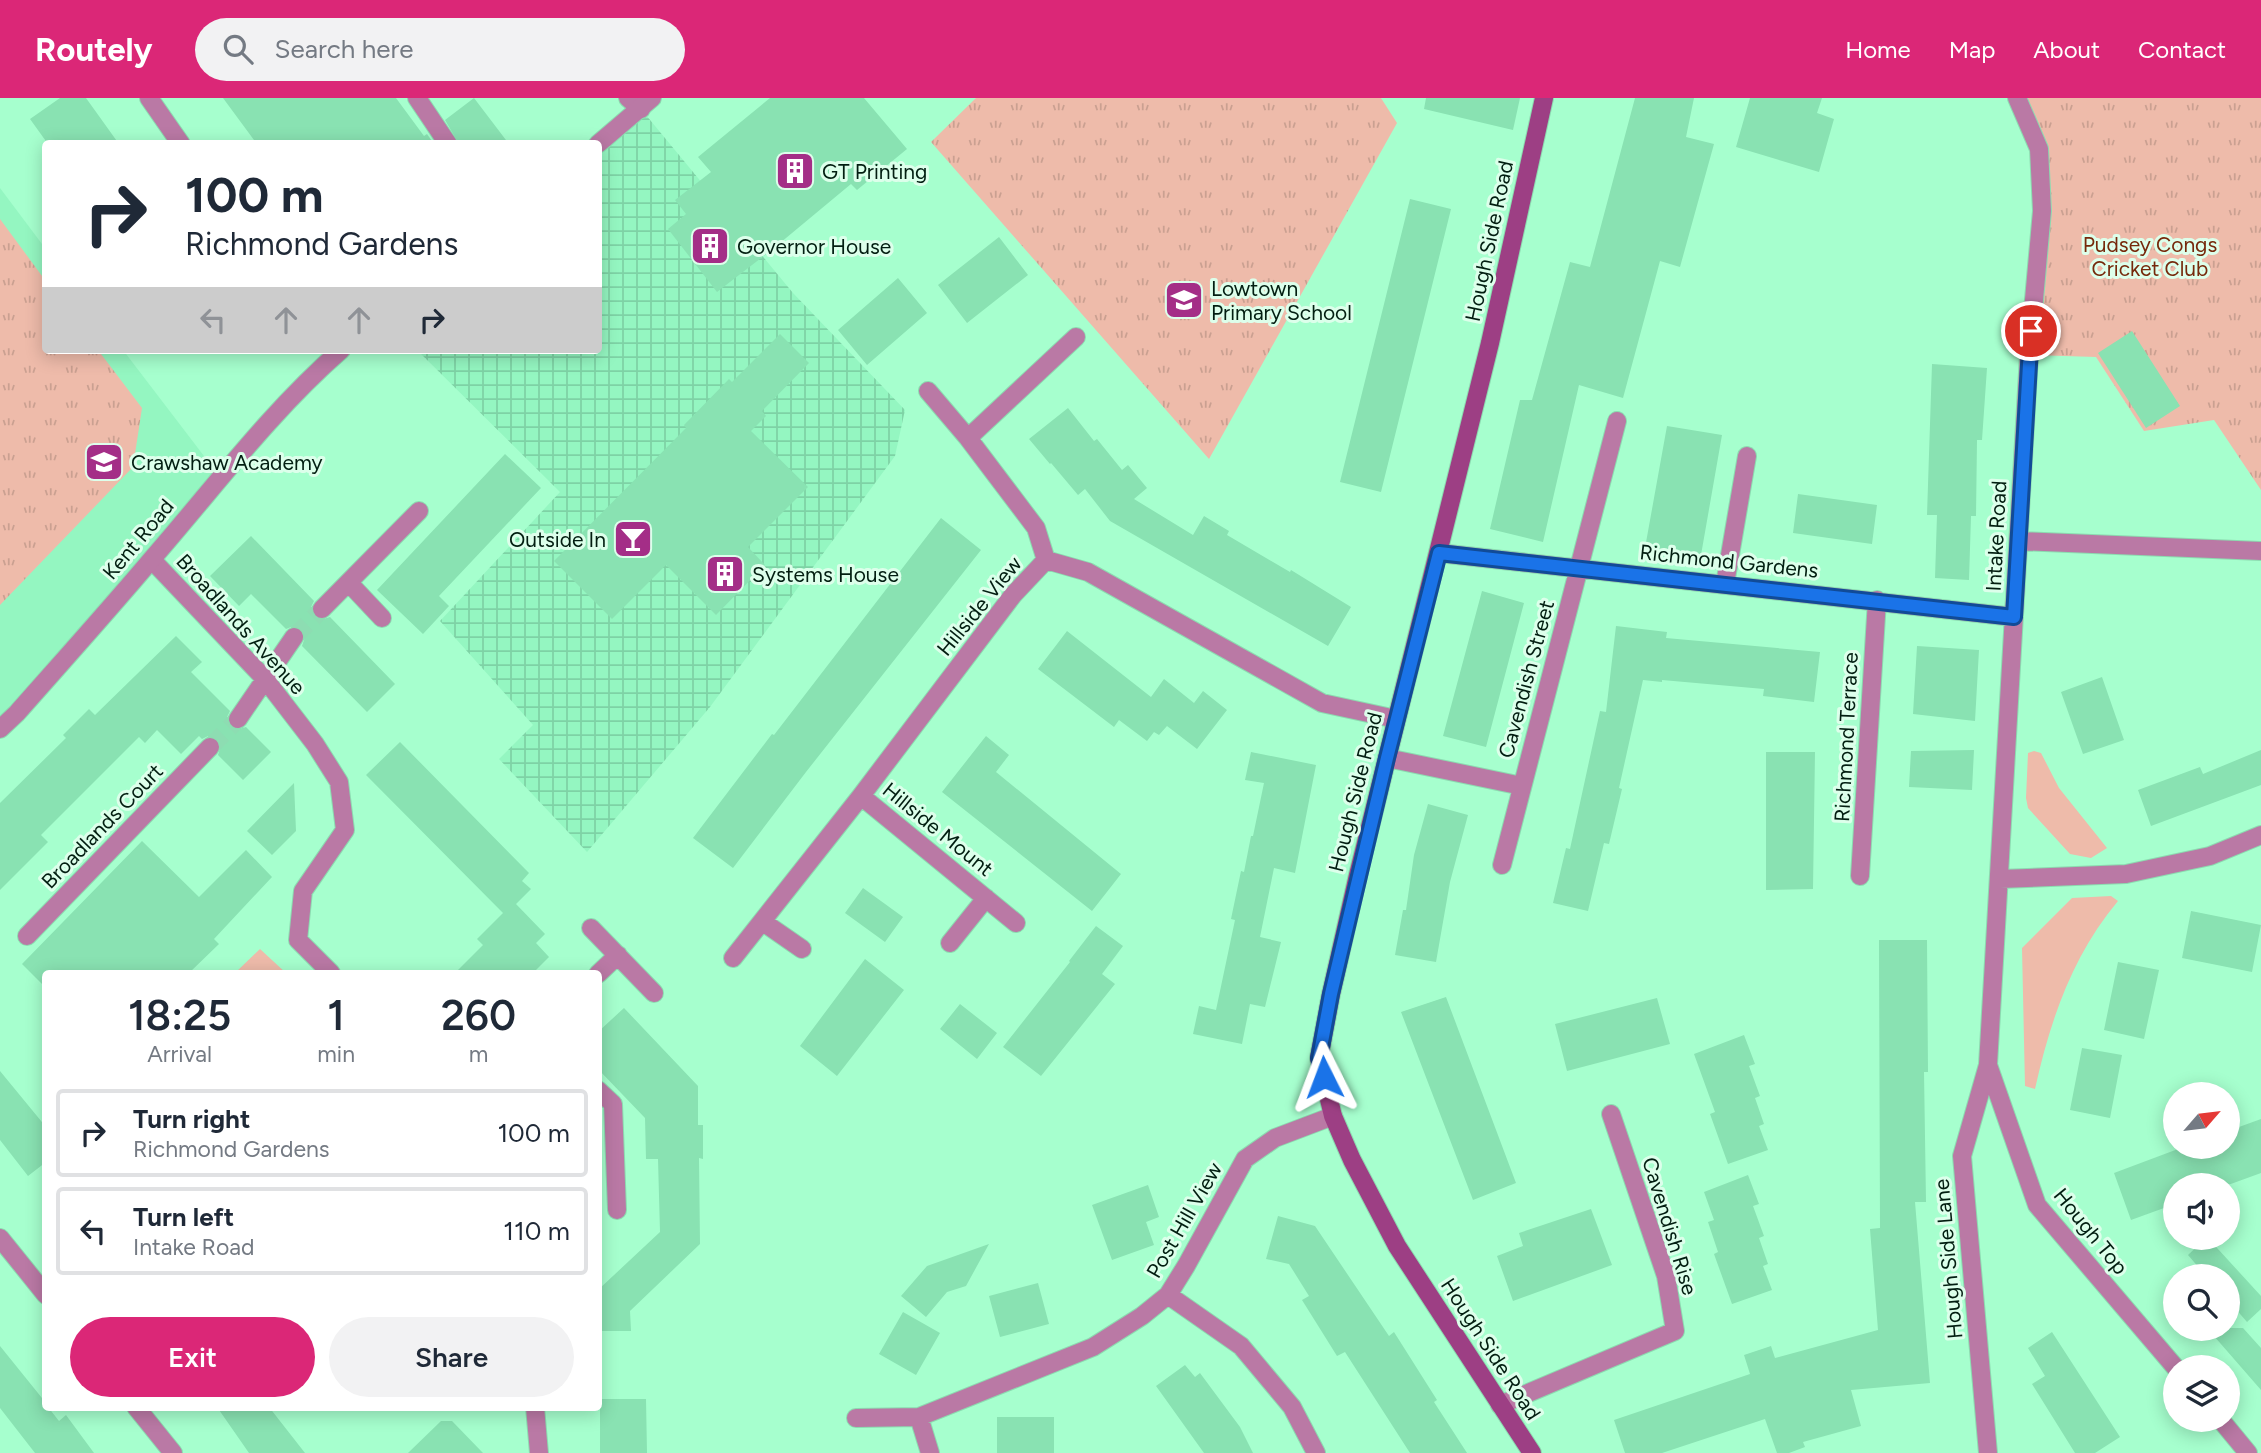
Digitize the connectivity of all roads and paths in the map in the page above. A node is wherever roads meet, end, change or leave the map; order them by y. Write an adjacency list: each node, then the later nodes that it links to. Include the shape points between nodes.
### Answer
1 (149, 98): 6 (street)
2 (417, 98): 7 (street)
3 (1544, 98): 18 (main road, Hough Side Road)
4 (2017, 98): 16 (street, Intake Road, via 2039,149 2042,211)
5 (640, 102): 8 (street)
6 (178, 140)
7 (445, 140)
8 (602, 140)
9 (1076, 337): 13 (street)
10 (337, 354): 19 (street, Kent Road, via 277,413)
11 (928, 391): 13 (street)
12 (1617, 421): 21 (street, Cavendish Street)
13 (968, 438): 20 (street, via 1036,528)
14 (1747, 456): 23 (street)
15 (419, 511): 22 (street)
16 (2019, 541): 17 (street); 26 (street, Intake Road)
17 (2261, 551)
18 (1439, 553): 21 (street, Richmond Gardens); 31 (main road, Hough Side Road)
19 (152, 560): 29 (street, Broadlands Avenue); 32 (street, Kent Road)
20 (1046, 560): 31 (street, Hillside View, via 1088,572 1322,704); 36 (street, Hillside View, via 1013,595)
21 (1579, 567): 23 (street, Richmond Gardens); 35 (street, Cavendish Street)
22 (349, 583): 25 (street); 27 (street)
23 (1725, 584): 24 (street, Richmond Gardens)
24 (1877, 600): 26 (street, Richmond Gardens); 39 (street, Richmond Terrace)
25 (322, 609)
26 (2014, 617): 40 (street, Intake Road)
27 (382, 618)
28 (294, 637): 29 (street)
29 (265, 679): 30 (street); 50 (street, Broadlands Avenue, via 338,782 345,830 303,891 298,940)
30 (238, 719)
31 (1396, 719): 34 (main road, Hough Side Road)
32 (0, 729)
33 (210, 747): 45 (street, Broadlands Court)
34 (1387, 758): 35 (street, Cavendish Street); 56 (main road, Hough Side Road, via 1319,1058)
35 (1522, 786): 38 (street, Cavendish Street)
36 (862, 796): 41 (street, Hillside Mount); 42 (street, Hillside View)
37 (2261, 835): 40 (street, via 2210,856 2126,874)
38 (1502, 865)
39 (1860, 876)
40 (2000, 879): 53 (street, Intake Road)
41 (986, 898): 43 (street, Hillside Mount); 46 (street, Hillside Mount)
42 (763, 922): 47 (street); 49 (street, Hillside View)
43 (1017, 923)
44 (591, 928): 48 (street)
45 (27, 936)
46 (950, 943)
47 (802, 949)
48 (618, 955): 51 (street); 52 (street)
49 (733, 958)
50 (328, 970)
51 (602, 970)
52 (654, 993)
53 (1988, 1065): 61 (street, Hough Top, via 2037,1205); 73 (street, Hough Side Lane, via 1962,1156)
54 (602, 1094): 57 (street, via 613,1104)
55 (1611, 1114): 62 (street, Cavendish Rise, via 1666,1276 1675,1331)
56 (1334, 1116): 60 (street, Post Hill View, via 1275,1138 1245,1159); 62 (main road, Hough Side Road, via 1397,1246)
57 (617, 1210)
58 (0, 1238): 59 (street)
59 (42, 1290)
60 (1168, 1295): 65 (street, Post Hill View, via 1093,1347); 71 (street, via 1241,1346 1292,1407)
61 (2165, 1355)
62 (1500, 1405): 72 (main road, Hough Side Road)
63 (139, 1411): 68 (street)
64 (535, 1411): 69 (street)
65 (919, 1417): 66 (street, Post Hill View); 70 (street)
66 (856, 1418)
67 (2231, 1432): 74 (street)
68 (173, 1453)
69 (539, 1453)
70 (930, 1453)
71 (1316, 1453)
72 (1532, 1453)
73 (1988, 1453)
74 (2248, 1453)

